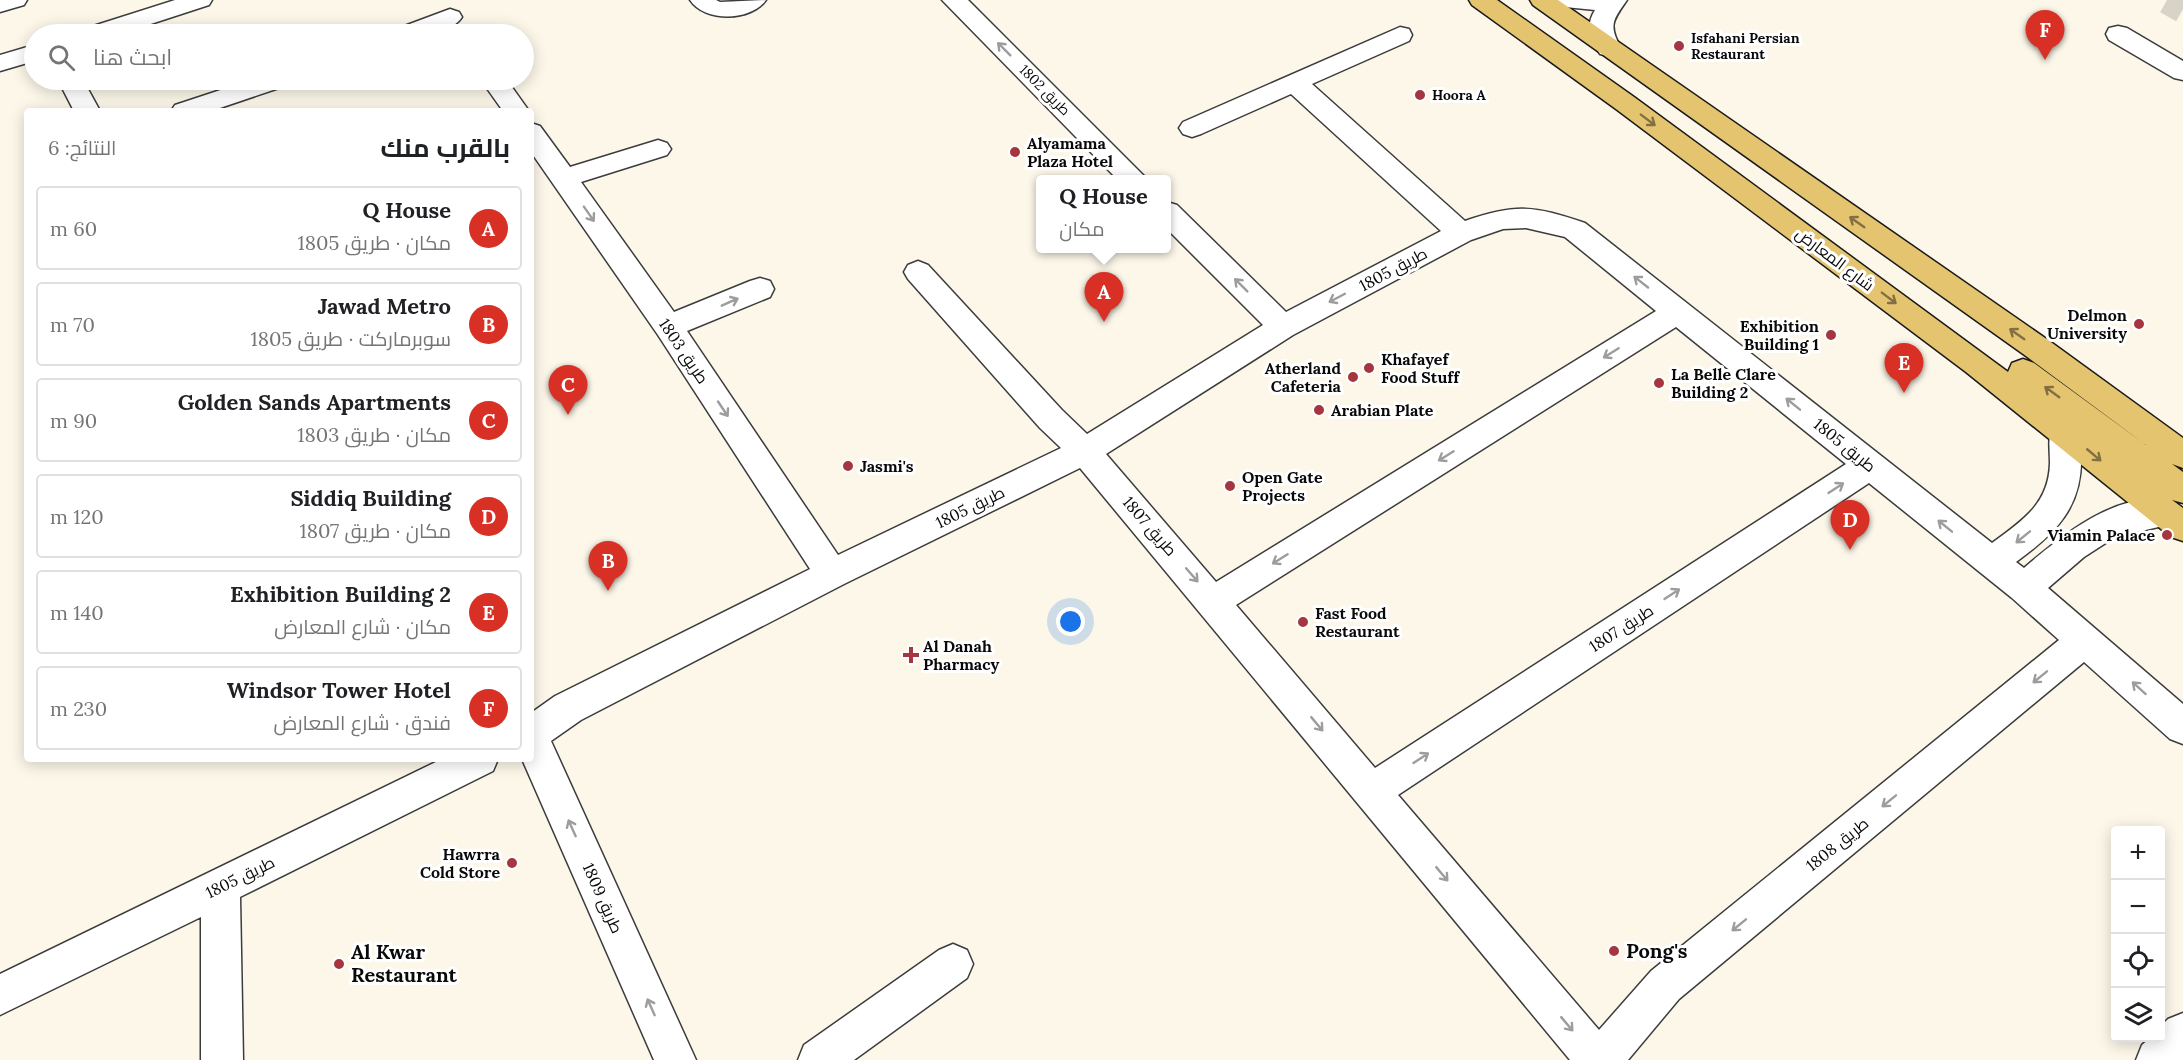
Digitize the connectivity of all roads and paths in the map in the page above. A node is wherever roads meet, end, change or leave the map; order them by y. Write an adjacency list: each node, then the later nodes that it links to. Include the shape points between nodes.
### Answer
1 (15, 0): 13 (street)
2 (155, 0): 15 (street)
3 (200, 0): 15 (street)
4 (702, 0): 5 (street, via 712,9 724,10)
5 (754, 0)
6 (954, 0): 34 (street, طريق 1802, one-way to 6)
7 (1481, 0): 44 (main road, شارع المعارض, one-way to 44)
8 (1509, 0): 48 (main road, شارع المعارض, one-way to 8, via 1645,95)
9 (1542, 0): 20 (main road)
10 (1554, 0): 11 (street)
11 (1606, 0)
12 (1616, 0): 20 (street, via 1601,17 1600,33)
13 (0, 5)
14 (450, 17): 17 (street)
15 (139, 21): 16 (street)
16 (129, 24)
17 (433, 24)
18 (2118, 34): 23 (street)
19 (1401, 35): 24 (street)
20 (1610, 48): 46 (main road, one-way to 20)
21 (24, 56): 22 (street)
22 (0, 63)
23 (2183, 72)
24 (1294, 82): 31 (street); 37 (street)
25 (76, 90): 28 (street)
26 (246, 90): 29 (street)
27 (501, 90): 30 (street)
28 (85, 108)
29 (193, 108)
30 (514, 108)
31 (1192, 128)
32 (534, 136): 35 (street, طريق 1803)
33 (658, 149): 35 (street)
34 (1130, 175)
35 (564, 178): 42 (street, طريق 1803, one-way to 42)
36 (1171, 216): 43 (street, one-way to 36)
37 (1461, 234): 41 (street, طريق 1805, one-way to 37, via 1567,227 1526,218 1501,219); 43 (street, طريق 1805, one-way to 43)
38 (918, 272): 45 (street, طريق 1807, via 1051,419)
39 (731, 278): 42 (street)
40 (760, 289): 42 (street, one-way to 40)
41 (1679, 311): 47 (street, طريق 1805, one-way to 41); 52 (street, one-way to 52)
42 (662, 318): 50 (street, طريق 1803, one-way to 50)
43 (1283, 327): 45 (street, طريق 1805)
44 (2065, 431): 48 (main road, شارع المعارض, one-way to 48); 49 (street, one-way to 49, via 2064,483 2058,503)
45 (1085, 451): 50 (street, طريق 1805); 52 (street, طريق 1807, one-way to 52)
46 (2183, 455)
47 (1870, 465): 49 (street, طريق 1805, one-way to 47); 58 (street, طريق 1807, one-way to 47)
48 (2177, 510): 51 (street, via 2116,519 2095,530)
49 (1991, 562): 51 (street, طريق 1805)
50 (832, 574): 55 (street, طريق 1805, via 568,708)
51 (2024, 588): 53 (street, طريق 1805)
52 (1214, 601): 58 (street, طريق 1807, one-way to 58)
53 (2085, 640): 54 (street, طريق 1805, one-way to 53); 66 (street, طريق 1808, one-way to 66, via 1665,985)
54 (2183, 727)
55 (534, 733)
56 (534, 742): 64 (street, طريق 1809, one-way to 56)
57 (474, 762): 59 (street, طريق 1805)
58 (1372, 790): 66 (street, طريق 1807, one-way to 66)
59 (220, 887): 61 (street, طريق 1805); 63 (street)
60 (953, 964): 65 (street)
61 (0, 995)
62 (2183, 1034): 67 (street)
63 (222, 1060)
64 (675, 1060)
65 (819, 1060)
66 (1599, 1060)
67 (2157, 1060)

